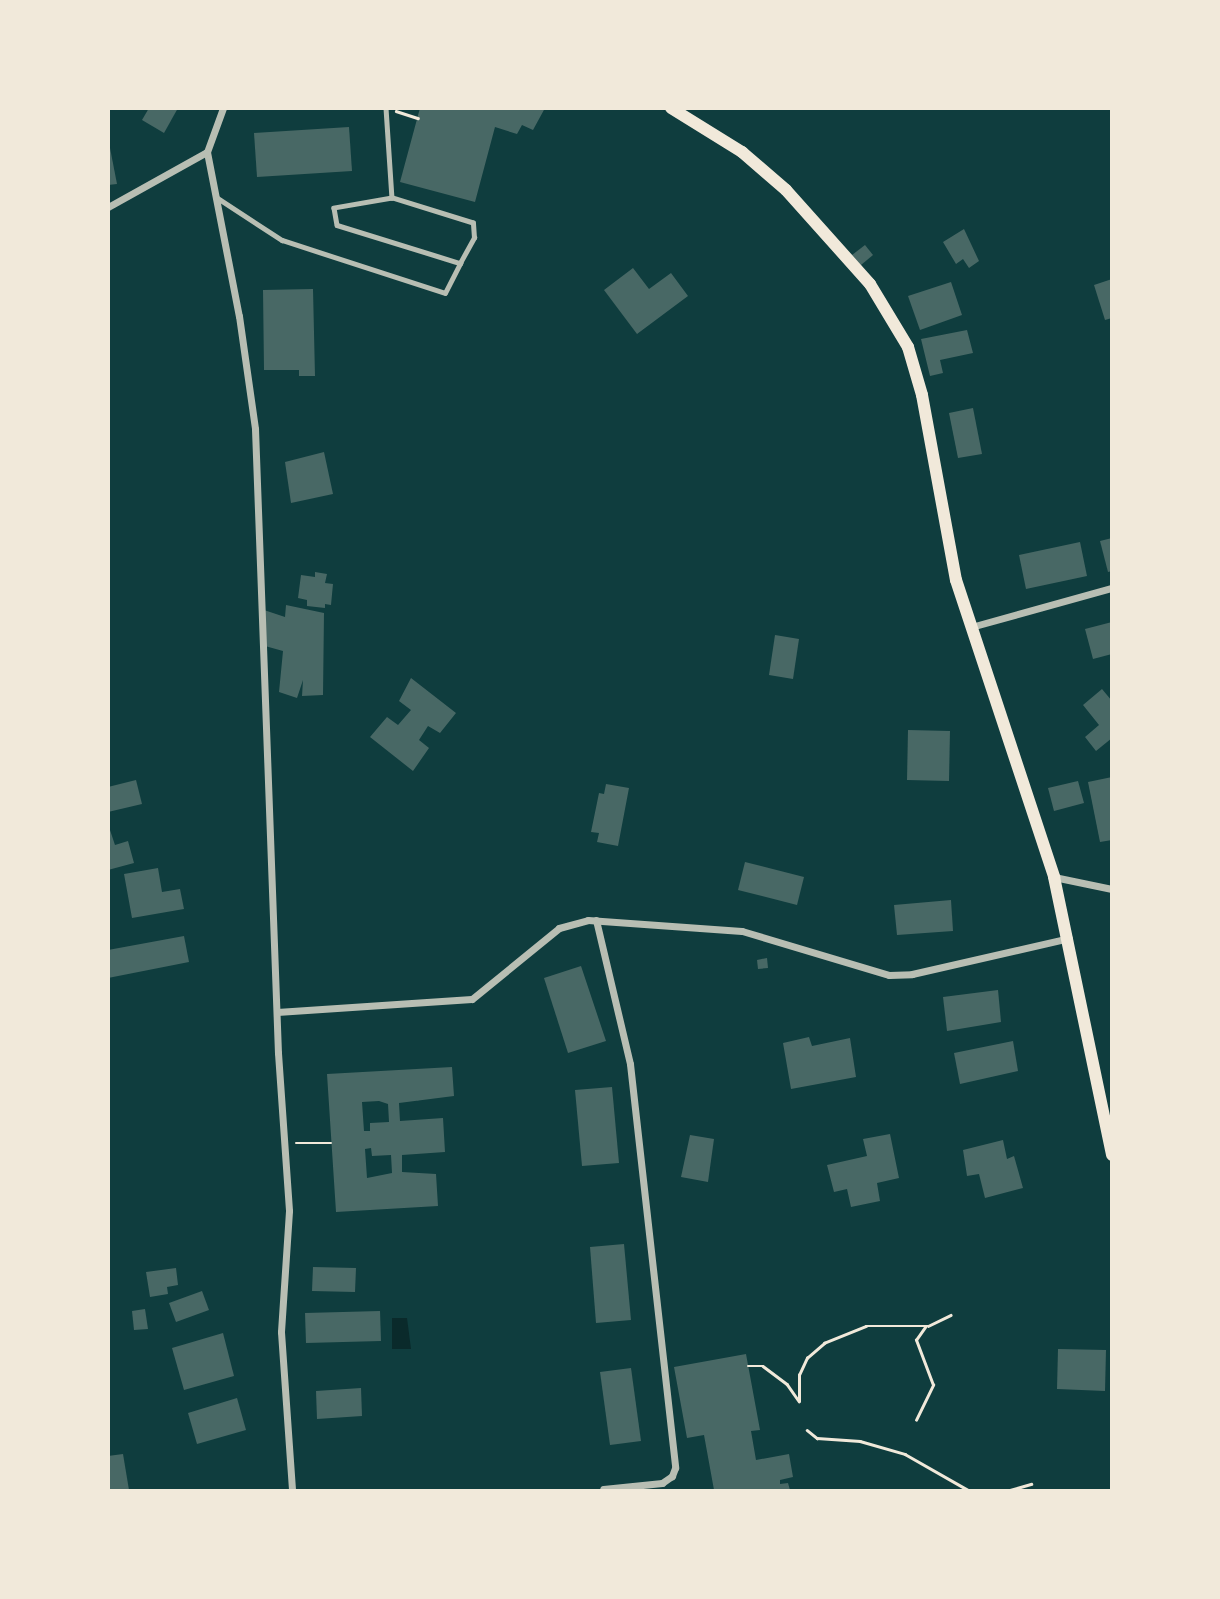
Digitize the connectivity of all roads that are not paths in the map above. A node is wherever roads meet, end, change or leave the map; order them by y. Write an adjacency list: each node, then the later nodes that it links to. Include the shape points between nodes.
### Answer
1 (223, 108): 4 (street)
2 (386, 108): 6 (lane)
3 (671, 108): 10 (main road, via 722,139 779,183 864,277 896,324 918,377 943,526)
4 (207, 152): 5 (street); 7 (street)
5 (216, 196): 8 (lane, via 282,240 445,293); 15 (street, via 255,429)
6 (392, 198): 8 (lane, via 473,223 475,234); 8 (lane, via 334,208 337,225)
7 (108, 207)
8 (460, 263)
9 (1111, 588): 10 (street)
10 (970, 627): 11 (main road)
11 (1054, 877): 12 (street); 14 (main road)
12 (1111, 889)
13 (596, 920): 14 (street, via 742,931 889,975 912,974); 15 (street, via 570,922 472,999); 17 (street, via 631,1064 675,1468 665,1482)
14 (1069, 938): 16 (main road)
15 (277, 1012): 18 (street, via 289,1218 281,1332)
16 (1111, 1155)
17 (603, 1489)
18 (292, 1490)

